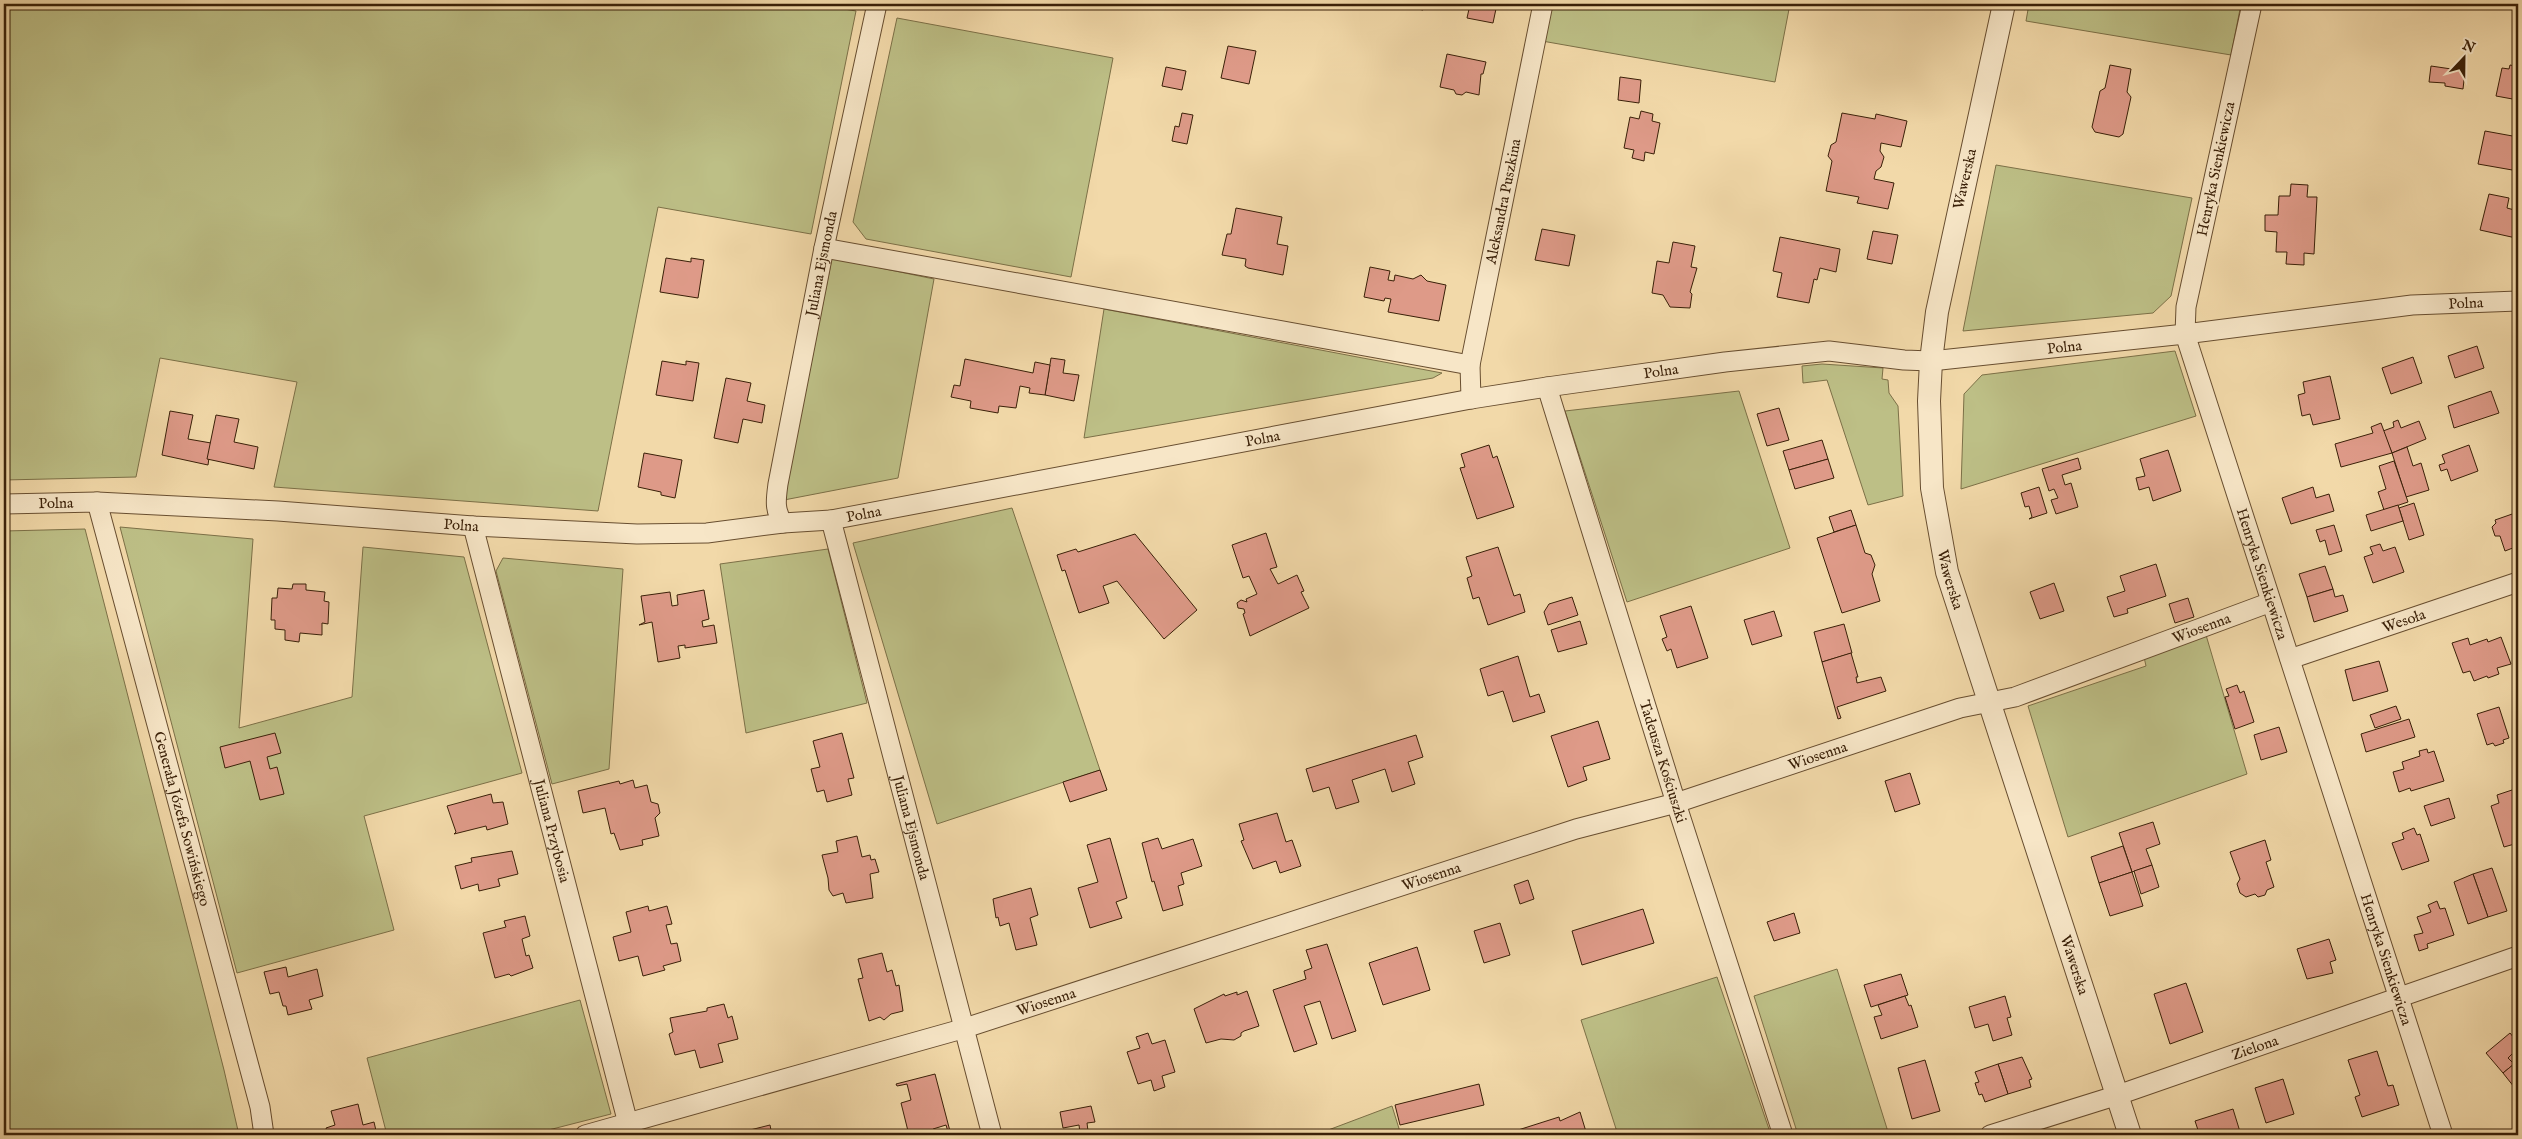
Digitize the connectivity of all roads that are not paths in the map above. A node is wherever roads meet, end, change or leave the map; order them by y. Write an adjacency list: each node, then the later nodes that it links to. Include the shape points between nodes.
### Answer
1 (877, 4): 5 (street, Juliana Ejsmonda)
2 (1543, 4): 9 (street, Aleksandra Puszkina)
3 (2004, 4): 8 (street, Wawerska, via 1937,312)
4 (2252, 4): 7 (street, Henryka Sienkiewicza, via 2186,307)
5 (824, 248): 9 (street); 15 (street, Juliana Ejsmonda, via 778,484 777,515)
6 (2518, 301): 7 (street, Polna, via 2412,304)
7 (2185, 334): 8 (street, Polna); 18 (street, Henryka Sienkiewicza)
8 (1931, 361): 10 (street, Polna, via 1828,351); 20 (street, Wawerska, via 1932,488 1947,572)
9 (1470, 365): 11 (street, Aleksandra Puszkina)
10 (1547, 387): 11 (street, Polna); 21 (street, Tadeusza Kościuszki)
11 (1471, 399): 14 (street, Polna)
12 (97, 502): 13 (street, Polna); 16 (street, Polna, via 278,511); 27 (street, Generała Józefa Sowińskiego, via 260,1107)
13 (4, 504)
14 (831, 520): 15 (street, Polna); 24 (street, Juliana Ejsmonda)
15 (783, 523): 16 (street, Polna, via 708,533 636,534)
16 (473, 526): 26 (street, Juliana Przybosia)
17 (2518, 582): 19 (street, Wesoła)
18 (2271, 602): 19 (street, Henryka Sienkiewicza); 20 (street, Wiosenna, via 2015,698)
19 (2290, 659): 23 (street, Henryka Sienkiewicza)
20 (1991, 701): 21 (street, Wiosenna, via 1960,708); 25 (street, Wawerska)
21 (1676, 803): 24 (street, Wiosenna, via 1576,829); 30 (street, Tadeusza Kościuszki)
22 (2518, 956): 23 (street, Zielona)
23 (2399, 997): 25 (street, Zielona); 33 (street, Henryka Sienkiewicza)
24 (962, 1029): 26 (street, Wiosenna); 29 (street, Juliana Ejsmonda)
25 (2118, 1095): 31 (street, Zielona); 32 (street, Wawerska)
26 (630, 1130): 28 (street, Wiosenna)
27 (264, 1135)
28 (585, 1135)
29 (992, 1135)
30 (1784, 1135)
31 (1990, 1135)
32 (2130, 1135)
33 (2443, 1135)

